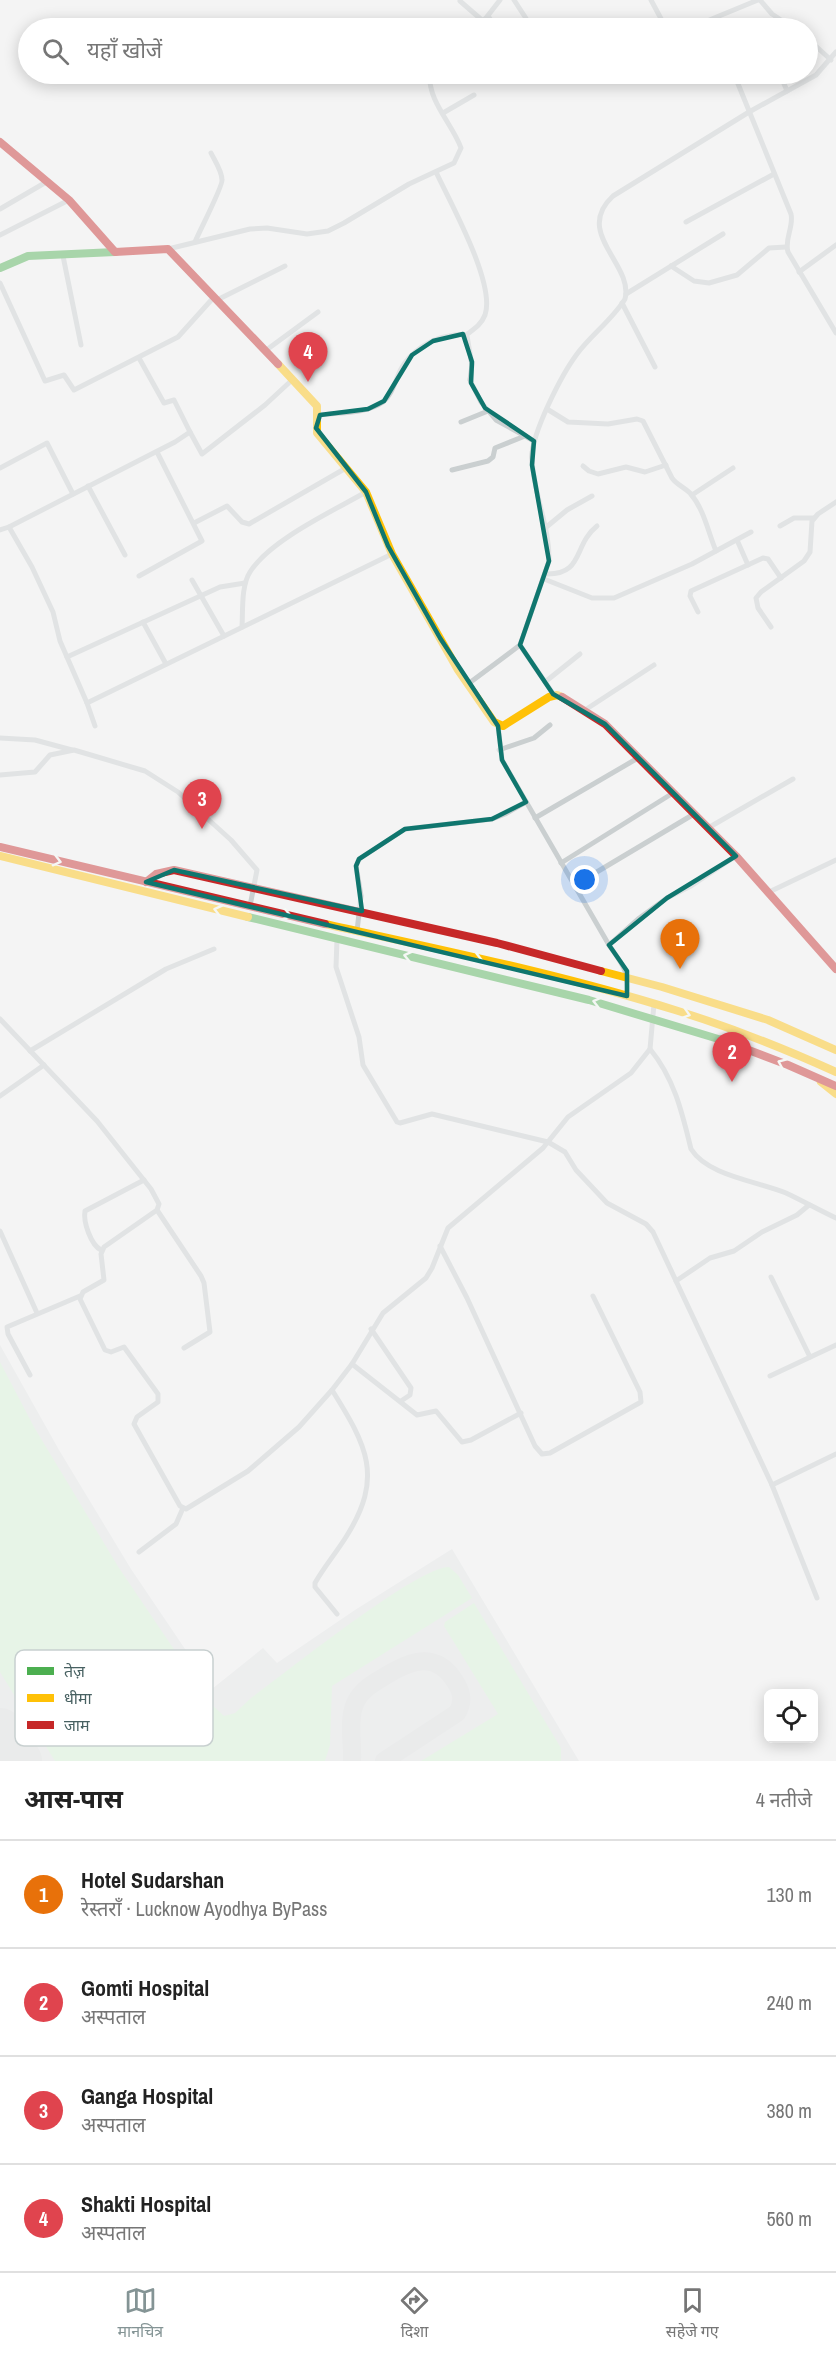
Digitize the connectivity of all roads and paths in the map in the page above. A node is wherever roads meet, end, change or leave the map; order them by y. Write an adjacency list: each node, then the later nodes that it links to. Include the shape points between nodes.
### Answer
1 (500, 0): 6 (street)
2 (514, 0): 7 (street)
3 (651, 0): 8 (street)
4 (759, 0): 9 (street); 10 (street)
5 (460, 1): 6 (street)
6 (486, 18)
7 (526, 18)
8 (661, 18)
9 (715, 18)
10 (778, 18)
11 (818, 46): 12 (street)
12 (834, 57): 13 (street)
13 (818, 74)
14 (430, 84): 21 (street)
15 (738, 84): 20 (street)
16 (784, 84): 18 (street)
17 (800, 84): 18 (street)
18 (787, 91): 20 (street)
19 (474, 95): 21 (street)
20 (749, 112): 25 (street); 43 (street, via 605,203 600,228)
21 (443, 113): 24 (street, via 461,152 454,163)
22 (0, 142): 26 (main road)
23 (211, 153): 32 (street, via 223,182)
24 (436, 172): 32 (street, via 409,183 328,231 306,234 259,228); 48 (street, via 478,266 487,299 481,323)
25 (774, 174): 29 (street); 34 (street, via 793,220)
26 (48, 181): 27 (main road); 28 (street)
27 (69, 200): 31 (street); 36 (main road)
28 (0, 209)
29 (686, 222)
30 (723, 234): 39 (street)
31 (0, 235)
32 (195, 242): 35 (street)
33 (836, 245): 41 (street)
34 (786, 247): 39 (street, via 769,248 737,275 709,283 694,281); 41 (street)
35 (168, 249): 36 (main road); 44 (main road)
36 (115, 252): 37 (main road)
37 (63, 256): 40 (main road, via 21,257); 49 (street)
38 (285, 266): 44 (street)
39 (671, 266): 43 (street)
40 (0, 268)
41 (799, 272): 47 (street)
42 (0, 283): 51 (street, via 45,381 64,375 74,390)
43 (626, 294): 45 (street)
44 (216, 299): 50 (main road); 51 (street, via 178,337)
45 (622, 303): 52 (street); 54 (street, via 576,356)
46 (318, 312): 50 (street)
47 (836, 333)
48 (466, 335): 55 (street, via 471,383); 56 (street, via 444,337 419,348 404,364 390,394 376,406)
49 (81, 345)
50 (266, 351): 53 (main road)
51 (139, 358): 58 (street, via 164,403 174,400)
52 (655, 367)
53 (292, 380): 56 (main road, via 317,406); 58 (street, via 202,454)
54 (547, 410): 60 (street); 62 (street, via 568,422 608,424 640,419)
55 (488, 411): 57 (street); 59 (street, via 496,420)
56 (320, 415): 65 (main road, via 317,434)
57 (461, 422)
58 (190, 432): 61 (street)
59 (526, 436): 60 (street); 67 (street, via 495,448 488,460)
60 (534, 441): 79 (street, via 532,465)
61 (157, 452): 68 (street); 75 (street)
62 (666, 465): 63 (street, via 645,472 626,467 598,474); 71 (street, via 676,484)
63 (583, 466)
64 (0, 468): 70 (street, via 46,443)
65 (346, 468): 69 (main road); 75 (street, via 249,524 227,506)
66 (733, 468): 71 (street)
67 (452, 470)
68 (88, 486): 70 (street); 85 (street)
69 (366, 492): 84 (main road); 91 (street, via 281,542 250,571)
70 (73, 494): 78 (street)
71 (692, 495): 83 (street)
72 (592, 496): 79 (street)
73 (836, 502): 74 (street)
74 (814, 518): 77 (street, via 794,518); 89 (street, via 808,556)
75 (194, 523): 87 (street, via 202,541)
76 (597, 526): 88 (street, via 587,536 573,566)
77 (780, 526)
78 (9, 527): 80 (street); 100 (street, via 32,567)
79 (544, 529): 88 (street, via 549,555)
80 (0, 530)
81 (751, 532): 82 (street)
82 (737, 540): 83 (street); 86 (street)
83 (716, 551): 88 (street, via 614,598 592,598)
84 (392, 554): 95 (street); 104 (main road)
85 (125, 555)
86 (748, 565): 89 (street, via 766,558); 93 (street, via 691,591)
87 (140, 576)
88 (545, 576): 98 (street)
89 (781, 578): 96 (street, via 756,598)
90 (192, 580): 92 (street)
91 (245, 583): 92 (street); 95 (street)
92 (201, 595): 94 (street); 97 (street)
93 (699, 612)
94 (143, 622): 100 (street); 101 (street)
95 (242, 627): 97 (street)
96 (771, 627)
97 (224, 636): 101 (street)
98 (520, 645): 103 (street); 104 (street)
99 (580, 654): 103 (street)
100 (67, 657): 106 (street)
101 (166, 664): 106 (street)
102 (654, 665): 107 (street)
103 (545, 682): 105 (street)
104 (468, 684): 110 (main road)
105 (554, 695): 107 (main road); 110 (main road)
106 (87, 703): 109 (street)
107 (585, 710): 114 (main road, via 605,724)
108 (550, 725): 113 (street, via 534,738)
109 (95, 726)
110 (498, 726): 113 (street)
111 (0, 738): 112 (street, via 35,740)
112 (74, 750): 115 (street, via 50,755 35,772); 129 (street, via 145,771 178,792 231,840 257,870)
113 (499, 750): 118 (street)
114 (638, 758): 117 (main road); 120 (street)
115 (0, 775)
116 (793, 779): 121 (street)
117 (673, 793): 119 (main road); 126 (street)
118 (526, 802): 120 (street); 132 (street, via 492,819 405,830 367,853 356,866)
119 (694, 814): 121 (main road); 128 (street)
120 (535, 818): 126 (street)
121 (708, 828): 124 (main road)
122 (0, 847): 127 (main road, one-way to 127)
123 (0, 856): 134 (main road, one-way to 123)
124 (735, 856): 130 (main road); 135 (street, via 652,908)
125 (836, 860): 130 (street)
126 (561, 863): 128 (street)
127 (146, 882): 129 (main road, via 156,874 174,870); 131 (main road)
128 (575, 885): 135 (street)
129 (253, 886): 131 (street); 132 (main road)
130 (767, 893): 137 (main road)
131 (250, 907): 133 (main road, one-way to 133)
132 (359, 911): 133 (street); 138 (main road)
133 (357, 931): 139 (main road, one-way to 139)
134 (337, 939): 141 (main road, one-way to 134); 152 (street, via 336,967 359,1036 363,1065 396,1122 432,1114)
135 (609, 945): 138 (street)
136 (214, 949): 145 (street, via 166,969)
137 (836, 969)
138 (628, 978): 139 (street); 144 (main road, via 768,1020)
139 (627, 996): 140 (main road)
140 (654, 1004): 141 (street); 147 (main road, one-way to 147, via 741,1032)
141 (653, 1017): 143 (street); 148 (main road, one-way to 141, via 735,1043)
142 (0, 1019): 145 (street)
143 (650, 1049): 152 (street, via 626,1078 568,1118); 154 (street, via 678,1098 695,1156 712,1168 786,1193)
144 (836, 1050)
145 (30, 1051): 146 (street)
146 (44, 1065): 151 (street); 153 (street, via 97,1121)
147 (836, 1072)
148 (814, 1076): 149 (main road); 150 (main road)
149 (836, 1086)
150 (836, 1094)
151 (0, 1096)
152 (548, 1142): 158 (street, via 448,1228); 161 (street, via 565,1152 607,1203 650,1228)
153 (144, 1180): 155 (street, via 159,1204); 159 (street, via 85,1211 94,1245)
154 (809, 1205): 156 (street); 161 (street, via 734,1251 710,1258)
155 (157, 1210): 159 (street); 167 (street, via 204,1283 210,1332)
156 (836, 1218)
157 (0, 1231): 164 (street)
158 (440, 1246): 165 (street, via 426,1278 387,1309); 174 (street)
159 (102, 1250): 162 (street, via 105,1280)
160 (771, 1277): 168 (street)
161 (676, 1281): 176 (street)
162 (80, 1296): 164 (street); 177 (street, via 105,1350 124,1347 158,1394 158,1402 137,1417 134,1424)
163 (593, 1296): 174 (street, via 640,1392 641,1402 546,1454 538,1451)
164 (37, 1313): 170 (street, via 10,1324 7,1330)
165 (371, 1329): 169 (street); 173 (street, via 411,1388 410,1395)
166 (836, 1345): 168 (street)
167 (184, 1348)
168 (810, 1357): 171 (street)
169 (352, 1364): 172 (street); 173 (street)
170 (30, 1375)
171 (770, 1376)
172 (332, 1390): 177 (street, via 299,1427 259,1462); 180 (street, via 357,1429 369,1469 357,1518 315,1583)
173 (401, 1401): 174 (street, via 417,1415 436,1411 462,1442)
174 (521, 1413)
175 (836, 1454): 176 (street)
176 (772, 1485): 179 (street)
177 (183, 1508): 178 (street, via 176,1524)
178 (140, 1552)
179 (817, 1598)
180 (337, 1614)

